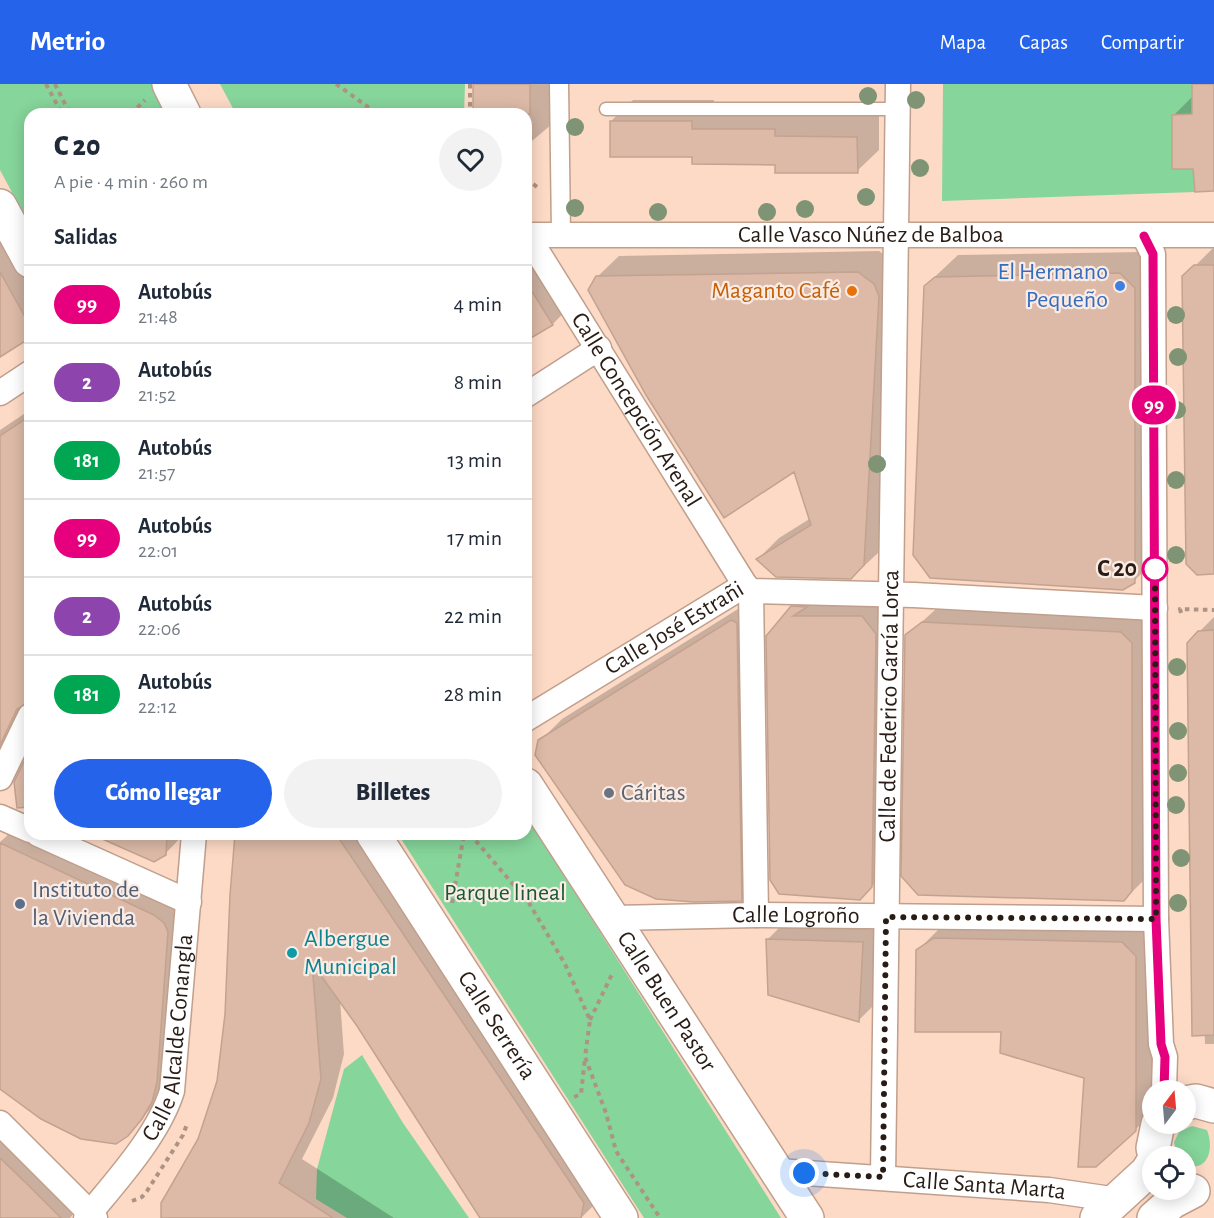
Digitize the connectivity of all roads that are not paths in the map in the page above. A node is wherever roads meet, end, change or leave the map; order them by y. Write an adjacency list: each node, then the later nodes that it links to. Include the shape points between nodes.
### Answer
1 (169, 84): 4 (main road)
2 (559, 84): 8 (street)
3 (898, 84): 6 (street, Calle de Federico García Lorca)
4 (181, 108)
5 (606, 109): 6 (lane)
6 (898, 109): 11 (street, Calle de Federico García Lorca)
7 (0, 206): 14 (main road)
8 (561, 234): 9 (street, Calle Vasco Núñez de Balboa); 11 (street, Calle Vasco Núñez de Balboa)
9 (532, 235)
10 (1214, 235): 12 (street, Calle Vasco Núñez de Balboa)
11 (896, 236): 12 (street, Calle Vasco Núñez de Balboa); 20 (street, Calle de Federico García Lorca)
12 (1144, 236): 21 (street, via 1153,254)
13 (532, 243): 15 (street, Calle Concepción Arenal)
14 (24, 250)
15 (599, 348): 17 (street); 19 (street, Calle Concepción Arenal)
16 (24, 377): 18 (street)
17 (532, 391)
18 (0, 393)
19 (748, 588): 20 (street, Calle José Estrañi); 22 (street, Calle José Estrañi); 32 (street)
20 (890, 595): 21 (street, Calle José Estrañi); 33 (street, Calle de Federico García Lorca)
21 (1155, 608): 34 (street)
22 (532, 715)
23 (24, 728): 24 (street)
24 (0, 778)
25 (532, 794): 35 (main road, Calle Buen Pastor)
26 (0, 817): 27 (street)
27 (24, 827)
28 (51, 840): 31 (street)
29 (194, 840): 31 (street, Calle Alcalde Conangla)
30 (377, 840): 46 (main road, Calle Serrería)
31 (189, 902): 45 (street, Calle Alcalde Conangla, via 175,1070 167,1108)
32 (756, 915): 33 (street, Calle Logroño); 35 (street, Calle Logroño)
33 (886, 917): 34 (street, Calle Logroño); 42 (street, Calle de Federico García Lorca)
34 (1156, 919): 36 (street)
35 (622, 931): 40 (main road, Calle Buen Pastor)
36 (1164, 1080)
37 (1196, 1101): 38 (main road)
38 (1214, 1106)
39 (0, 1123): 45 (street)
40 (778, 1171): 42 (street, Calle Santa Marta); 47 (main road, Calle Buen Pastor)
41 (1142, 1174): 44 (main road)
42 (883, 1177): 44 (street, Calle Santa Marta, via 1049,1190)
43 (1197, 1188): 48 (main road)
44 (1108, 1209)
45 (90, 1217)
46 (621, 1218)
47 (807, 1218)
48 (1154, 1218)

